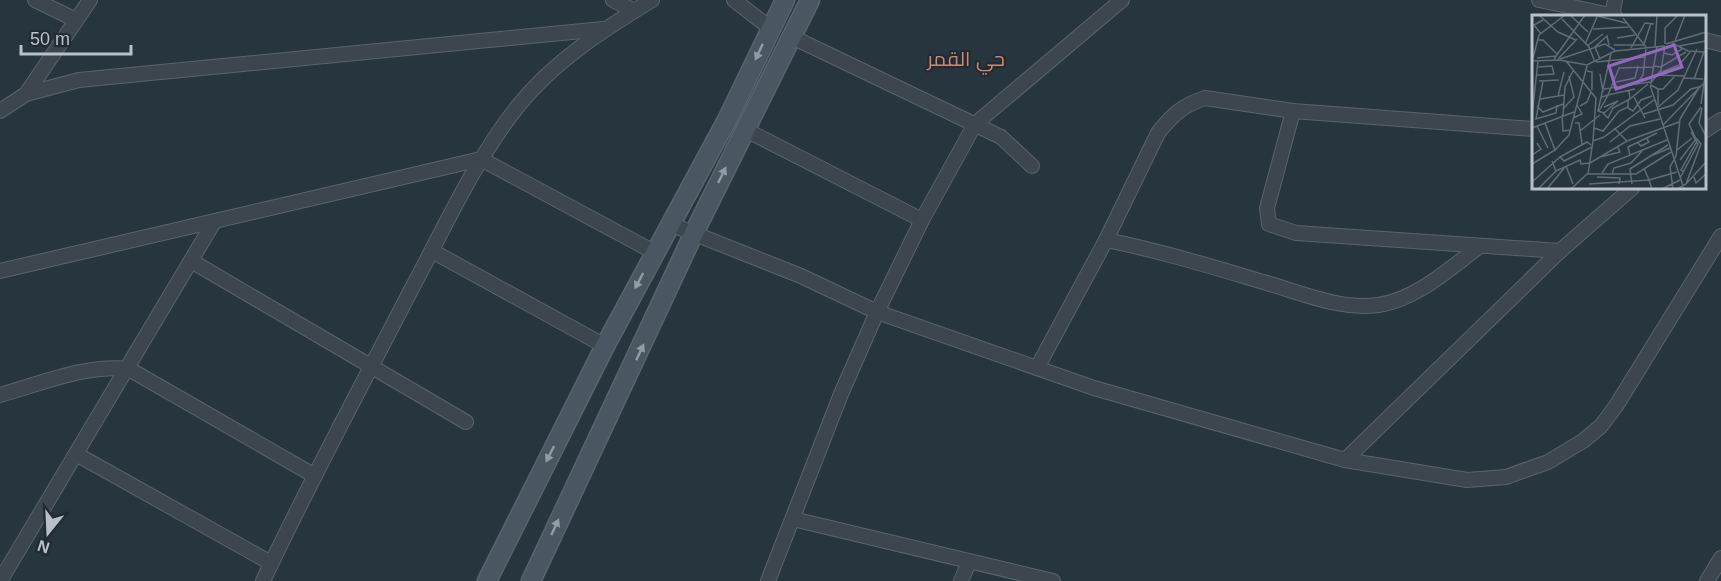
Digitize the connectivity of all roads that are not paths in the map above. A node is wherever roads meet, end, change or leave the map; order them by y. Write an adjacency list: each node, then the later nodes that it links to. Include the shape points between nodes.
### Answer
1 (35, 0): 14 (street)
2 (90, 0): 14 (street)
3 (613, 0): 11 (street)
4 (652, 0): 11 (street)
5 (734, 0): 15 (street)
6 (785, 0): 15 (street)
7 (810, 0): 17 (street)
8 (1122, 0): 24 (street)
9 (1539, 0): 12 (street)
10 (1615, 0): 13 (street)
11 (634, 11): 16 (street)
12 (1608, 15)
13 (1613, 15)
14 (74, 20): 20 (street)
15 (770, 28): 33 (street, one-way to 33, via 728,118)
16 (603, 29): 20 (street, via 79,80); 28 (street, via 518,106)
17 (790, 36): 24 (street); 25 (street)
18 (1706, 40): 19 (street)
19 (1721, 44)
20 (26, 94): 21 (street)
21 (0, 111)
22 (1293, 111): 26 (street); 36 (street, via 1205,98 1183,106 1158,133); 37 (street, via 1267,208 1269,224 1296,233)
23 (1721, 120): 27 (street)
24 (975, 124): 29 (street, via 1001,137); 31 (street)
25 (744, 129): 31 (street); 34 (street, one-way to 25)
26 (1532, 129)
27 (1706, 130)
28 (482, 159): 32 (street); 38 (street); 40 (street)
29 (1032, 166)
30 (1631, 189): 39 (street)
31 (922, 220): 43 (street)
32 (214, 222): 41 (street); 42 (street)
33 (670, 224): 34 (street); 40 (street)
34 (693, 236): 43 (street, via 801,276); 60 (street, one-way to 34)
35 (1721, 236): 51 (street, via 1616,406 1592,433 1548,462 1506,477 1467,480)
36 (1106, 240): 37 (street, via 1337,303 1376,306 1431,282); 46 (street)
37 (1480, 246): 39 (street)
38 (432, 251): 44 (street); 45 (street)
39 (1560, 251): 51 (street)
40 (654, 252): 44 (street, one-way to 44)
41 (193, 262): 45 (street); 47 (street)
42 (0, 270)
43 (876, 312): 46 (street); 53 (street)
44 (605, 345): 59 (street, one-way to 59)
45 (371, 367): 49 (street); 52 (street)
46 (1037, 368): 51 (street)
47 (129, 369): 48 (street, via 75,374); 50 (street); 52 (street)
48 (0, 395)
49 (466, 422)
50 (76, 454): 56 (street); 57 (street)
51 (1345, 460)
52 (315, 476): 56 (street)
53 (793, 519): 55 (street); 61 (street)
54 (1721, 558): 64 (street)
55 (969, 562): 62 (street); 63 (street)
56 (271, 563): 58 (street)
57 (0, 581)
58 (263, 581)
59 (487, 581)
60 (531, 581)
61 (768, 581)
62 (961, 581)
63 (1053, 581)
64 (1707, 581)

